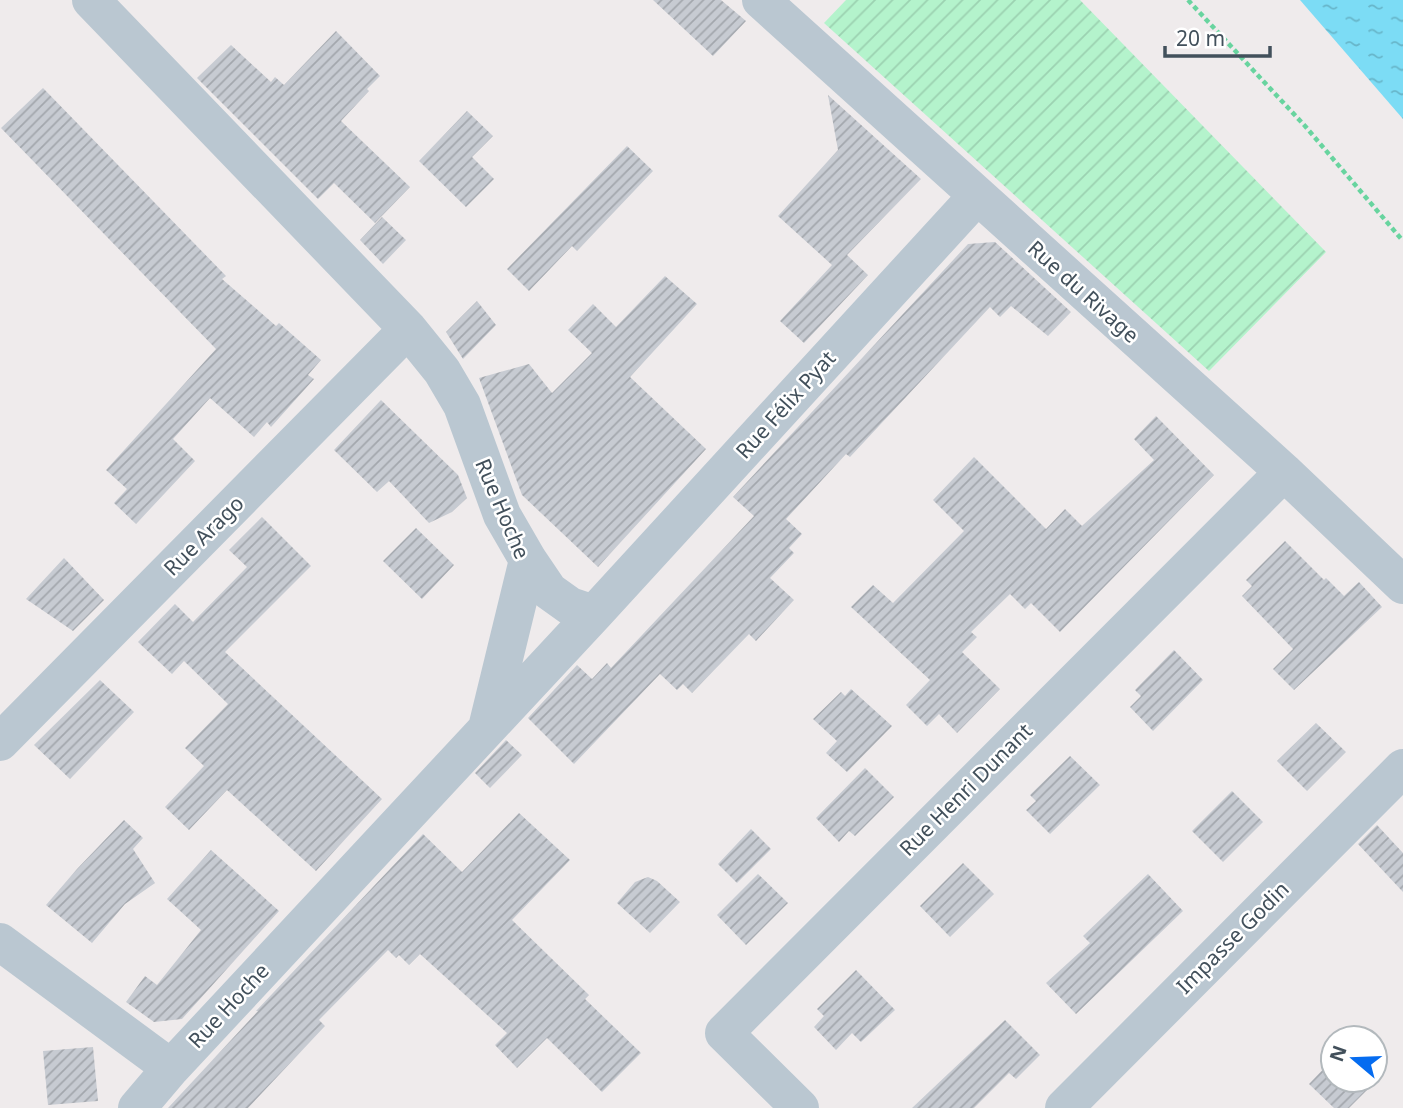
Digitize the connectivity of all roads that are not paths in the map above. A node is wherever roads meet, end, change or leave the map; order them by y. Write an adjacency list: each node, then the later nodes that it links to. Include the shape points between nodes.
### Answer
1 (91, 0): 4 (street, Rue Hoche)
2 (761, 0): 3 (street, Rue du Rivage)
3 (977, 197): 5 (street, Rue du Rivage); 8 (street, Rue Félix Pyat)
4 (408, 329): 6 (street, Rue Hoche, via 462,405 502,515); 10 (street, Rue Arago)
5 (1284, 472): 7 (street, Rue du Rivage); 15 (street, Rue Henri Dunant, via 724,1033)
6 (528, 560): 8 (street, via 549,591 570,606); 9 (street, Rue Hoche)
7 (1403, 586)
8 (594, 614): 9 (street, Rue Félix Pyat)
9 (486, 729): 13 (street, Rue Hoche)
10 (0, 742)
11 (1403, 768): 16 (street, Impasse Godin)
12 (0, 942): 13 (street)
13 (171, 1068): 14 (street, Rue Hoche)
14 (136, 1108)
15 (800, 1108)
16 (1063, 1108)

